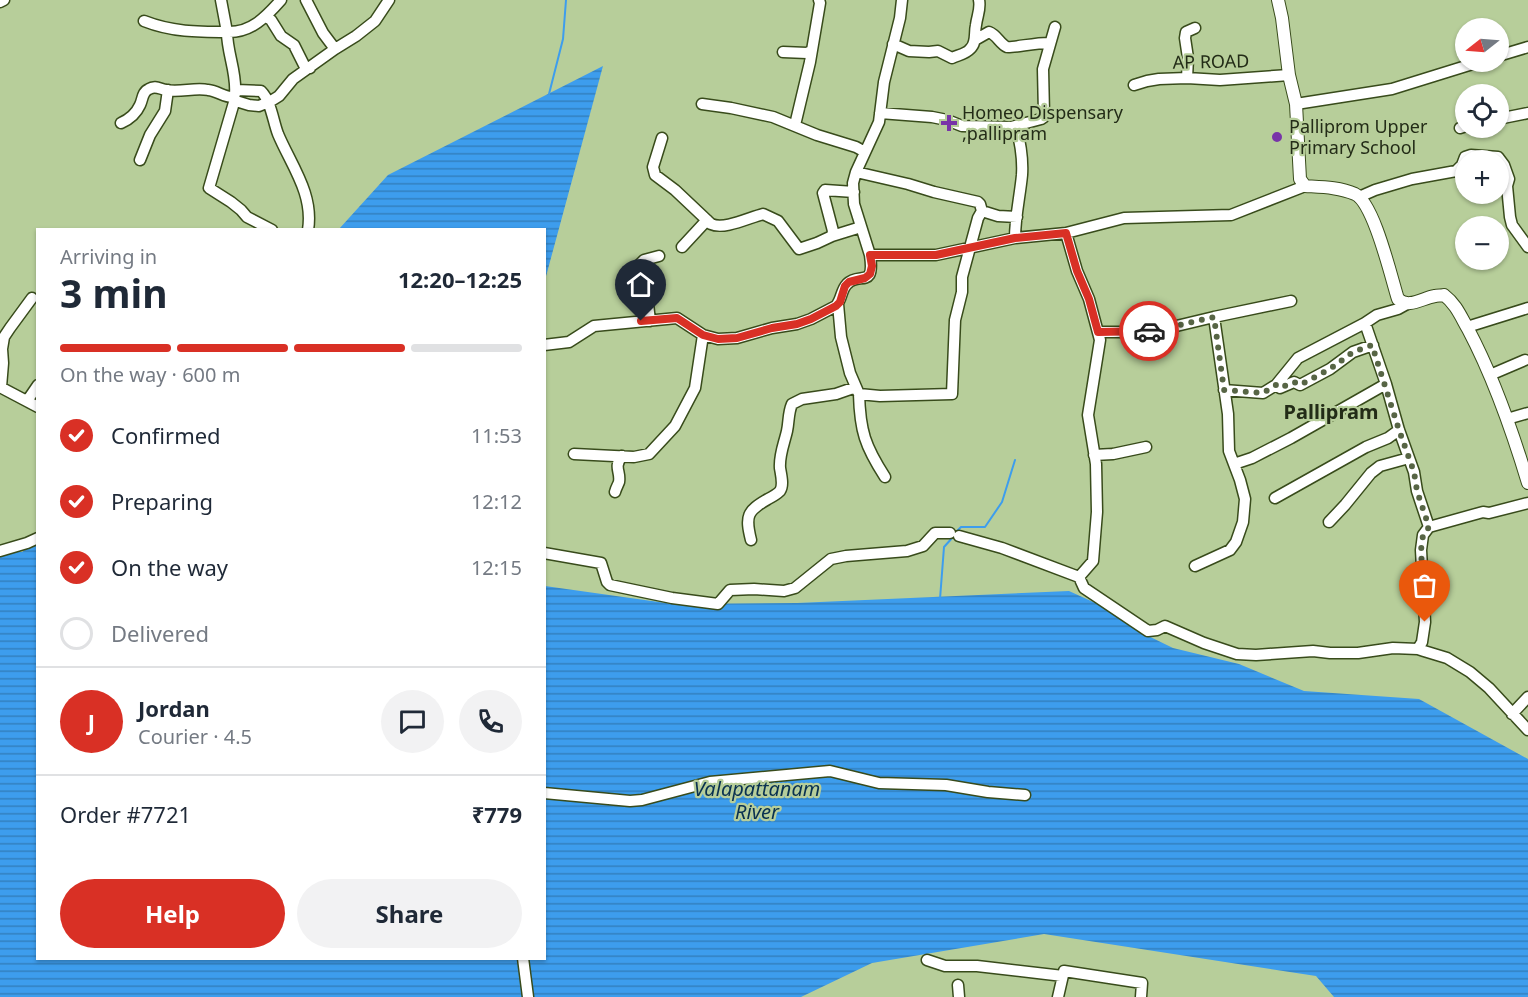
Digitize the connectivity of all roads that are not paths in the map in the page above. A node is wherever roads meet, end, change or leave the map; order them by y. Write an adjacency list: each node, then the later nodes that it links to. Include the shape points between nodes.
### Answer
1 (4, 0): 10 (street)
2 (221, 0): 15 (street)
3 (281, 0): 11 (street)
4 (306, 0): 20 (street)
5 (389, 0): 20 (street, via 375,21)
6 (819, 0): 21 (street)
7 (902, 0): 18 (street)
8 (979, 0): 16 (street)
9 (1278, 0): 26 (main road)
10 (0, 2)
11 (266, 17): 15 (street, via 237,32); 24 (street)
12 (144, 21): 15 (street, via 184,32)
13 (1055, 27): 17 (street)
14 (1195, 28): 27 (street, via 1186,32)
15 (227, 32): 30 (street)
16 (975, 40): 17 (street, via 989,32 1010,48); 18 (street, via 966,53 952,58 938,51 909,51)
17 (1050, 43): 39 (street, via 1043,69 1044,117)
18 (893, 44): 34 (street)
19 (1528, 47): 23 (street)
20 (335, 49): 24 (street)
21 (811, 51): 22 (street); 38 (street)
22 (783, 52)
23 (1509, 53)
24 (310, 68): 31 (street)
25 (1455, 69): 33 (street, via 1392,89)
26 (1289, 75): 27 (street, AP ROAD); 33 (main road)
27 (1186, 78): 28 (street, AP ROAD)
28 (1134, 85)
29 (168, 90): 30 (street, via 204,89 227,98); 37 (street, via 150,87 135,114); 42 (street, via 165,111)
30 (235, 95): 31 (street, via 242,104 259,106); 51 (street, via 209,189)
31 (268, 102): 52 (street, via 279,136 303,185 309,210)
32 (702, 104): 38 (street, via 753,112)
33 (1296, 104): 44 (main road, via 1300,179)
34 (880, 113): 39 (street, via 932,117 962,126); 41 (street)
35 (1528, 113): 36 (street)
36 (1509, 117)
37 (121, 123)
38 (795, 125): 41 (street)
39 (1016, 126): 48 (street, via 1022,174)
40 (662, 138): 49 (street, via 653,167 655,175)
41 (866, 152): 43 (street)
42 (140, 160)
43 (856, 172): 45 (street); 47 (street, via 978,202)
44 (1305, 186): 46 (main road, via 1341,189); 53 (street, via 1231,214 1124,218)
45 (854, 192): 50 (street); 54 (street, via 823,193)
46 (1359, 197): 57 (street, via 1412,179 1456,171 1465,157 1471,155 1498,157 1509,179 1512,225); 64 (main road, via 1368,207 1398,299)
47 (982, 211): 48 (street); 58 (street)
48 (1017, 218): 55 (street)
49 (707, 220): 54 (street, via 723,226 763,214 778,221 800,249); 56 (street)
50 (861, 227): 54 (street); 59 (street)
51 (268, 228)
52 (308, 228)
53 (1066, 233): 55 (street); 70 (street)
54 (832, 236)
55 (1015, 238): 58 (street)
56 (682, 247)
57 (1528, 247)
58 (970, 248): 59 (street, via 936,255); 81 (street, via 955,320 952,394 890,396)
59 (870, 255): 63 (street, via 870,274 849,282)
60 (659, 256): 67 (street, via 639,265)
61 (32, 298): 79 (street, via 4,337)
62 (1291, 301): 66 (street)
63 (838, 304): 71 (street, via 797,324 737,338); 81 (street, via 841,337)
64 (1407, 304): 68 (street); 69 (main road, via 1444,295 1453,302)
65 (1528, 308): 69 (street)
66 (1214, 317): 70 (street, via 1142,332); 80 (street)
67 (650, 321): 71 (street, via 677,318); 72 (street, via 594,326 569,342)
68 (1365, 322): 73 (street); 77 (street, via 1298,358)
69 (1467, 327): 75 (main road)
70 (1098, 332): 89 (street, via 1088,415)
71 (703, 335): 90 (street, via 695,388 675,426 649,454)
72 (546, 345)
73 (1372, 345): 76 (street); 77 (street, via 1353,352 1300,385)
74 (1525, 360): 75 (street)
75 (1490, 375): 85 (main road)
76 (1386, 384): 86 (street); 93 (street, via 1252,459)
77 (1276, 385): 80 (street, via 1263,393)
78 (36, 388): 82 (street)
79 (2, 389): 82 (street)
80 (1224, 390): 93 (street, via 1229,451)
81 (857, 391): 94 (street, via 864,439); 102 (street, via 792,404 780,464 782,485 779,492 750,512 747,523)
82 (27, 401): 83 (street)
83 (36, 406)
84 (1528, 413): 85 (street)
85 (1507, 419): 92 (main road)
86 (1399, 430): 91 (street); 97 (street)
87 (1146, 447): 89 (street)
88 (574, 454): 90 (street)
89 (1094, 455): 106 (street, via 1097,512 1093,561)
90 (622, 456): 96 (street)
91 (1409, 458): 99 (street, via 1380,466 1371,473); 100 (street)
92 (1525, 462): 95 (main road)
93 (1234, 464): 105 (street, via 1245,500 1236,542 1230,549)
94 (885, 477)
95 (1528, 483)
96 (615, 492)
97 (1275, 498)
98 (1528, 503): 100 (street)
99 (1329, 522)
100 (1429, 527): 107 (street, via 1423,535 1421,550 1425,622)
101 (36, 539): 103 (street)
102 (751, 540)
103 (0, 551)
104 (546, 553): 106 (street, via 601,563 610,585 718,604 730,590 795,588 831,559 907,551 923,546 934,533 955,534 1002,548)
105 (1195, 566)
106 (1079, 577): 107 (street, via 1084,588 1148,631 1165,626 1237,654)
107 (1418, 649): 109 (street, via 1447,658 1470,672)
108 (1528, 697): 109 (street)
109 (1512, 714): 110 (street)
110 (1528, 730)
111 (546, 793): 112 (street, via 630,801 710,782 830,771 879,783 946,785)
112 (1025, 795)
113 (524, 960): 117 (street)
114 (927, 960): 115 (street, via 945,966)
115 (1063, 976): 119 (street); 120 (street, via 1064,971 1074,971 1142,983)
116 (958, 985): 118 (street)
117 (528, 997)
118 (959, 997)
119 (1058, 997)
120 (1141, 997)

